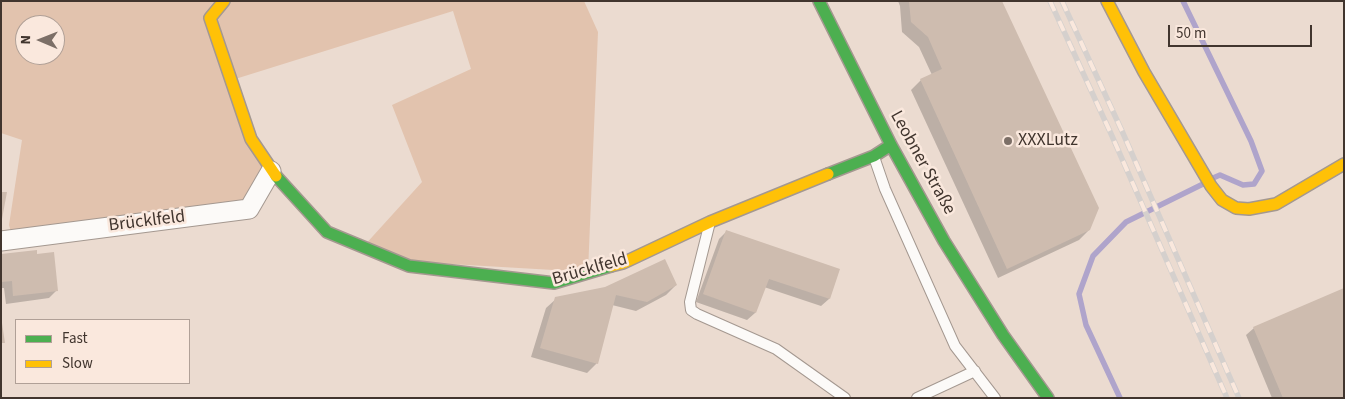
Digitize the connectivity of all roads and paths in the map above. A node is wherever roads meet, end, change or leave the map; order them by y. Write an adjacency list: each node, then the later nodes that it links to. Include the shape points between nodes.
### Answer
1 (224, 1): 7 (street, Brücklfeld, via 210,18 251,139)
2 (819, 1): 4 (street, Leobner Straße)
3 (1107, 1): 6 (street, via 1144,72 1222,200 1236,208 1249,209 1276,204)
4 (891, 145): 5 (street, Brücklfeld); 14 (street, Leobner Straße, via 944,241 1003,335)
5 (874, 156): 8 (street, Brücklfeld); 10 (lane, via 955,346)
6 (1344, 164)
7 (271, 171): 8 (street, Brücklfeld, via 327,232 409,266 428,269 554,283 623,263); 9 (street, Brücklfeld, via 249,209)
8 (710, 222): 11 (lane, via 690,302 691,310 776,349)
9 (1, 240)
10 (975, 371): 12 (lane); 13 (lane)
11 (844, 398)
12 (917, 398)
13 (995, 398)
14 (1048, 398)

